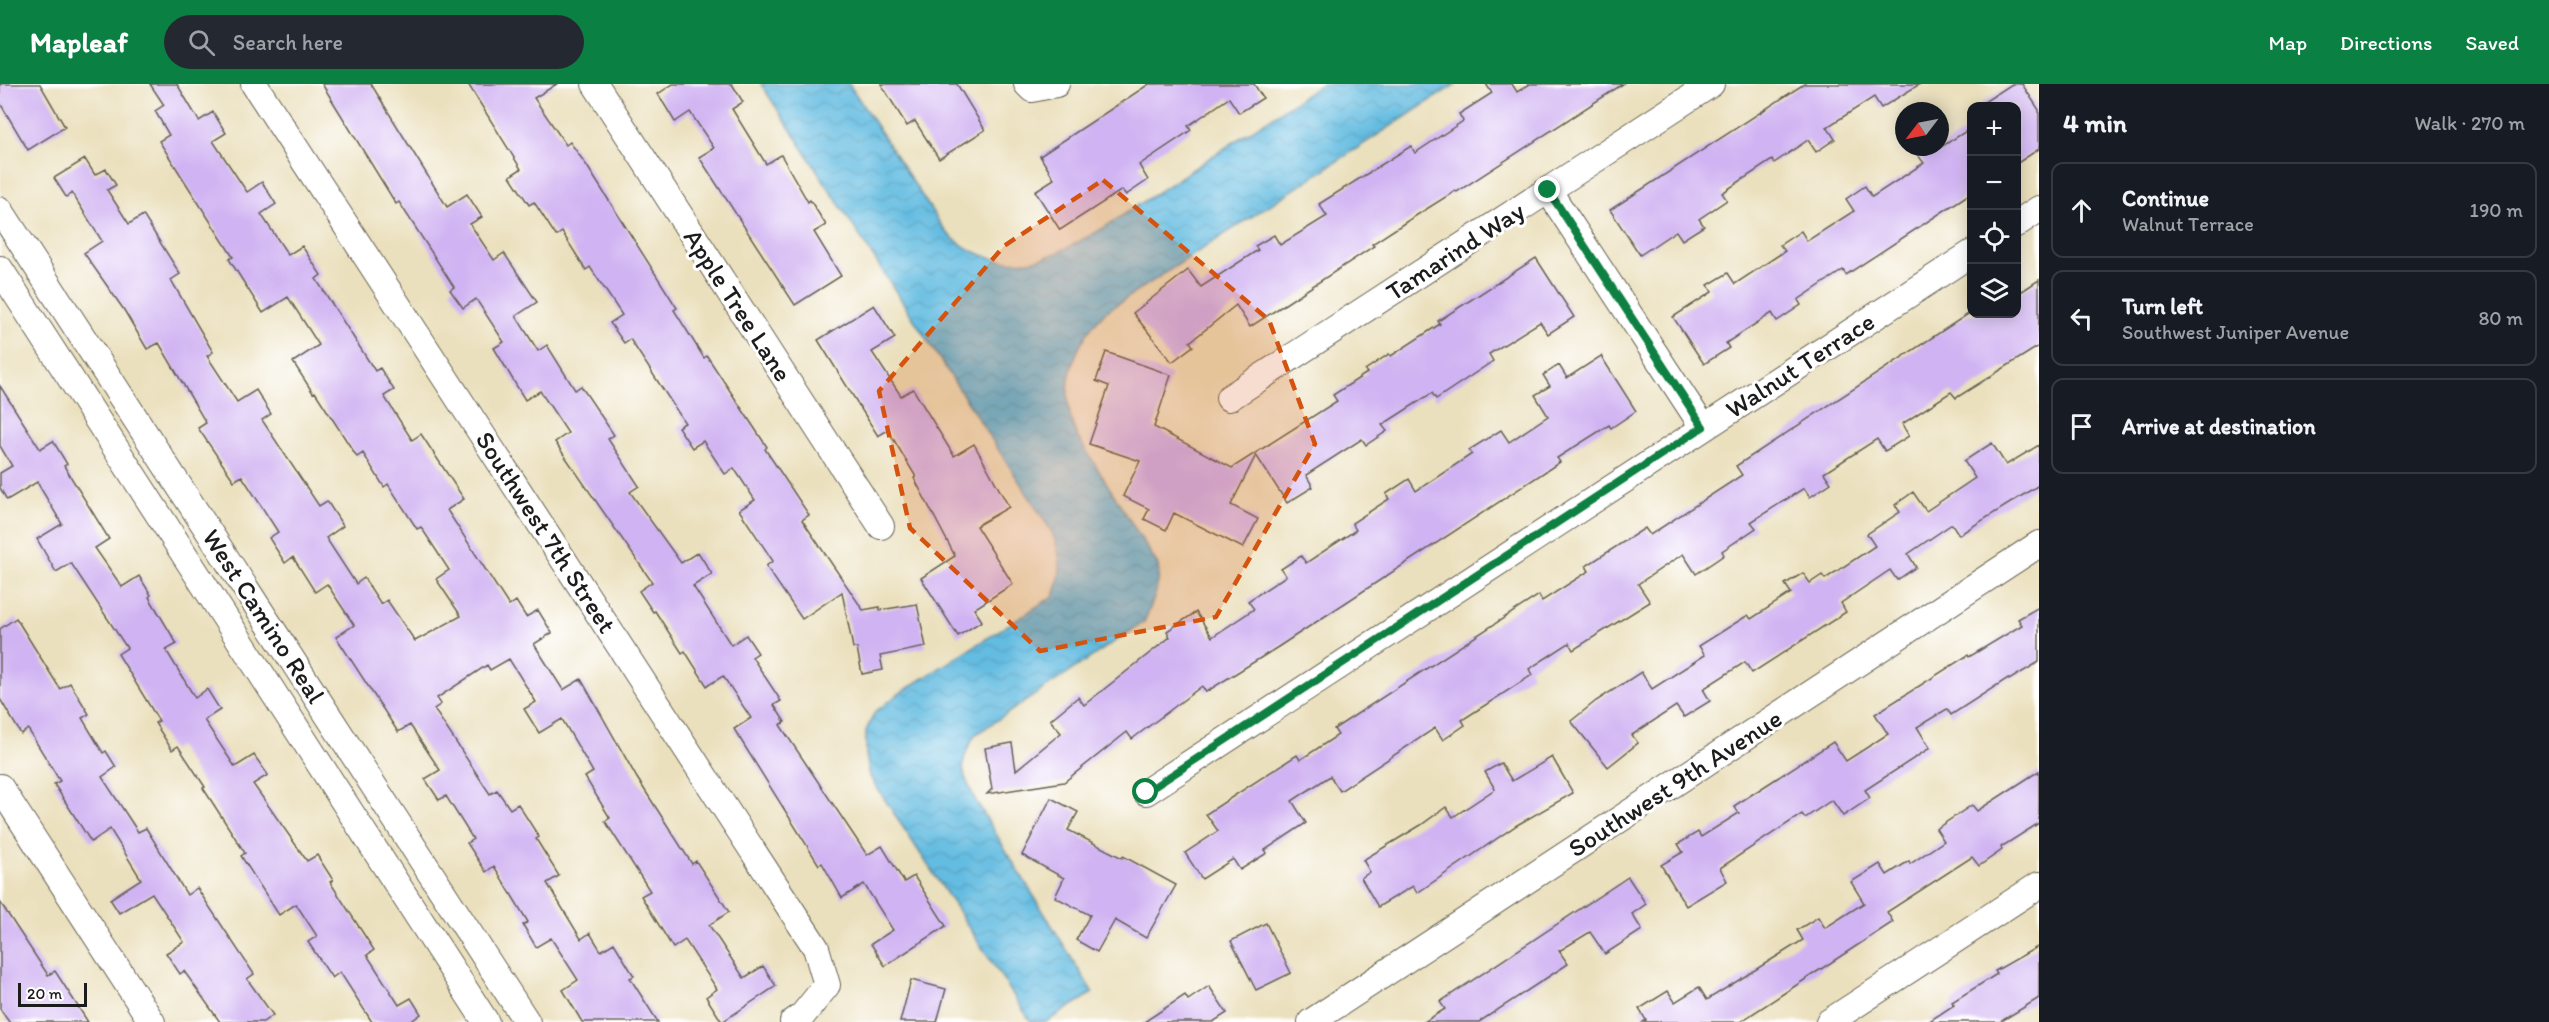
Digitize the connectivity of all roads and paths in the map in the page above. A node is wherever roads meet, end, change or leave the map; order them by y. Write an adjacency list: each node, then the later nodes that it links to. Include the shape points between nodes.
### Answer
1 (254, 84): 22 (street, Southwest 7th Street, via 816,948 826,985)
2 (595, 84): 12 (street, Apple Tree Lane)
3 (1711, 84): 4 (street, Tamarind Way)
4 (1548, 190): 10 (street, Tamarind Way); 11 (street)
5 (2039, 209): 7 (street)
6 (0, 210): 14 (street, West Camino Real)
7 (2021, 221)
8 (1967, 256): 11 (street, Walnut Terrace)
9 (0, 269): 15 (street, West Camino Real)
10 (1229, 398)
11 (1703, 427): 17 (street, Walnut Terrace)
12 (881, 526)
13 (2039, 544): 23 (street, Southwest 9th Avenue)
14 (288, 652): 15 (street); 21 (street, West Camino Real)
15 (259, 672): 20 (street, West Camino Real)
16 (0, 787): 19 (street)
17 (1146, 792)
18 (2039, 885): 24 (street)
19 (152, 1022)
20 (486, 1022)
21 (527, 1022)
22 (793, 1022)
23 (1311, 1022)
24 (1829, 1022)

